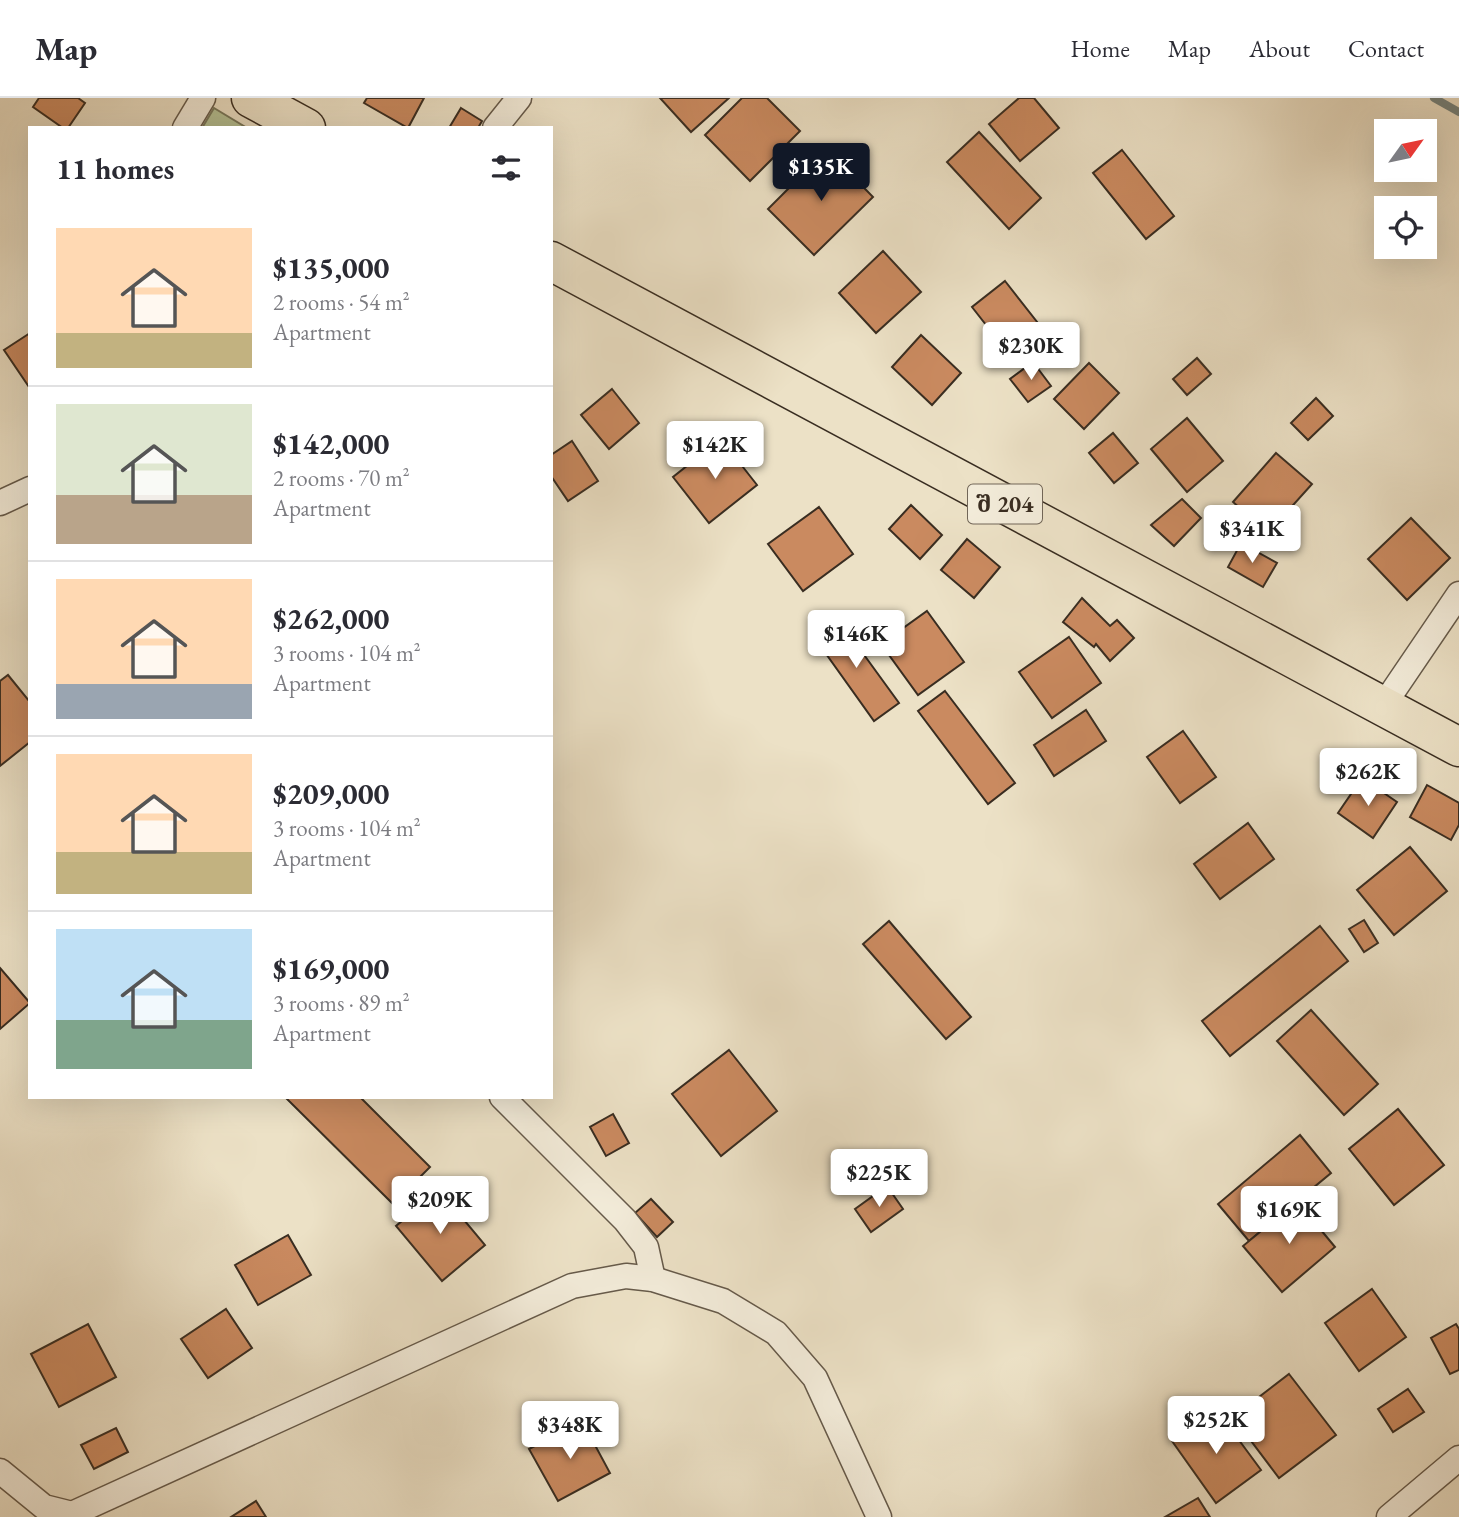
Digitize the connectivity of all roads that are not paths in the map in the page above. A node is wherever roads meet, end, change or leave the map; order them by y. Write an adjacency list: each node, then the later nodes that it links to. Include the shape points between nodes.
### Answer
1 (203, 98): 4 (street)
2 (251, 98): 5 (main road)
3 (519, 98): 6 (street)
4 (186, 126)
5 (302, 126)
6 (497, 126)
7 (553, 262): 11 (main road, შ 204)
8 (28, 490): 9 (street)
9 (0, 503)
10 (1459, 594): 11 (street)
11 (1384, 706): 12 (main road, შ 204)
12 (1459, 747)
13 (504, 1099): 14 (street, via 625,1220 646,1247)
14 (653, 1279): 17 (street, via 626,1276 572,1286); 18 (street, via 723,1301 776,1333 815,1378)
15 (1459, 1458): 19 (street)
16 (0, 1471): 17 (street, via 44,1507)
17 (74, 1516)
18 (879, 1517)
19 (1389, 1517)

